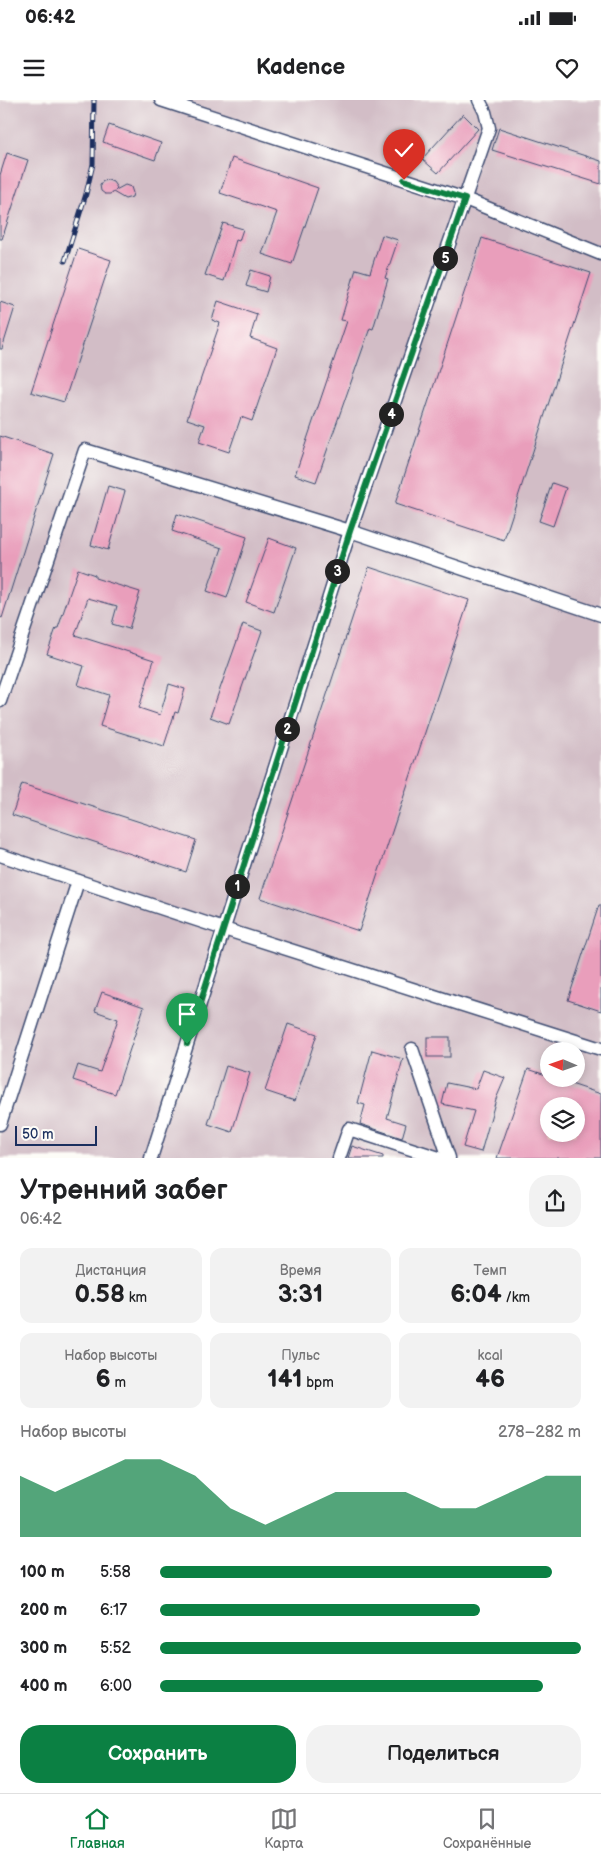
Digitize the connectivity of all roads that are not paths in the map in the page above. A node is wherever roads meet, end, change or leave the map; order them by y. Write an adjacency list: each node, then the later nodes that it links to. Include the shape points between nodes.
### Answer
1 (161, 100): 3 (lane)
2 (479, 100): 3 (lane, via 490,128)
3 (465, 199): 4 (lane); 5 (lane)
4 (601, 254)
5 (350, 531): 6 (lane); 7 (lane, via 85,450); 10 (lane)
6 (601, 615)
7 (0, 701)
8 (0, 855): 9 (lane)
9 (78, 881): 10 (lane); 13 (lane)
10 (224, 930): 12 (lane); 14 (lane)
11 (412, 1049): 17 (lane)
12 (601, 1049)
13 (0, 1124)
14 (151, 1158)
15 (340, 1158): 16 (lane, via 349,1129)
16 (439, 1158)
17 (448, 1158)

